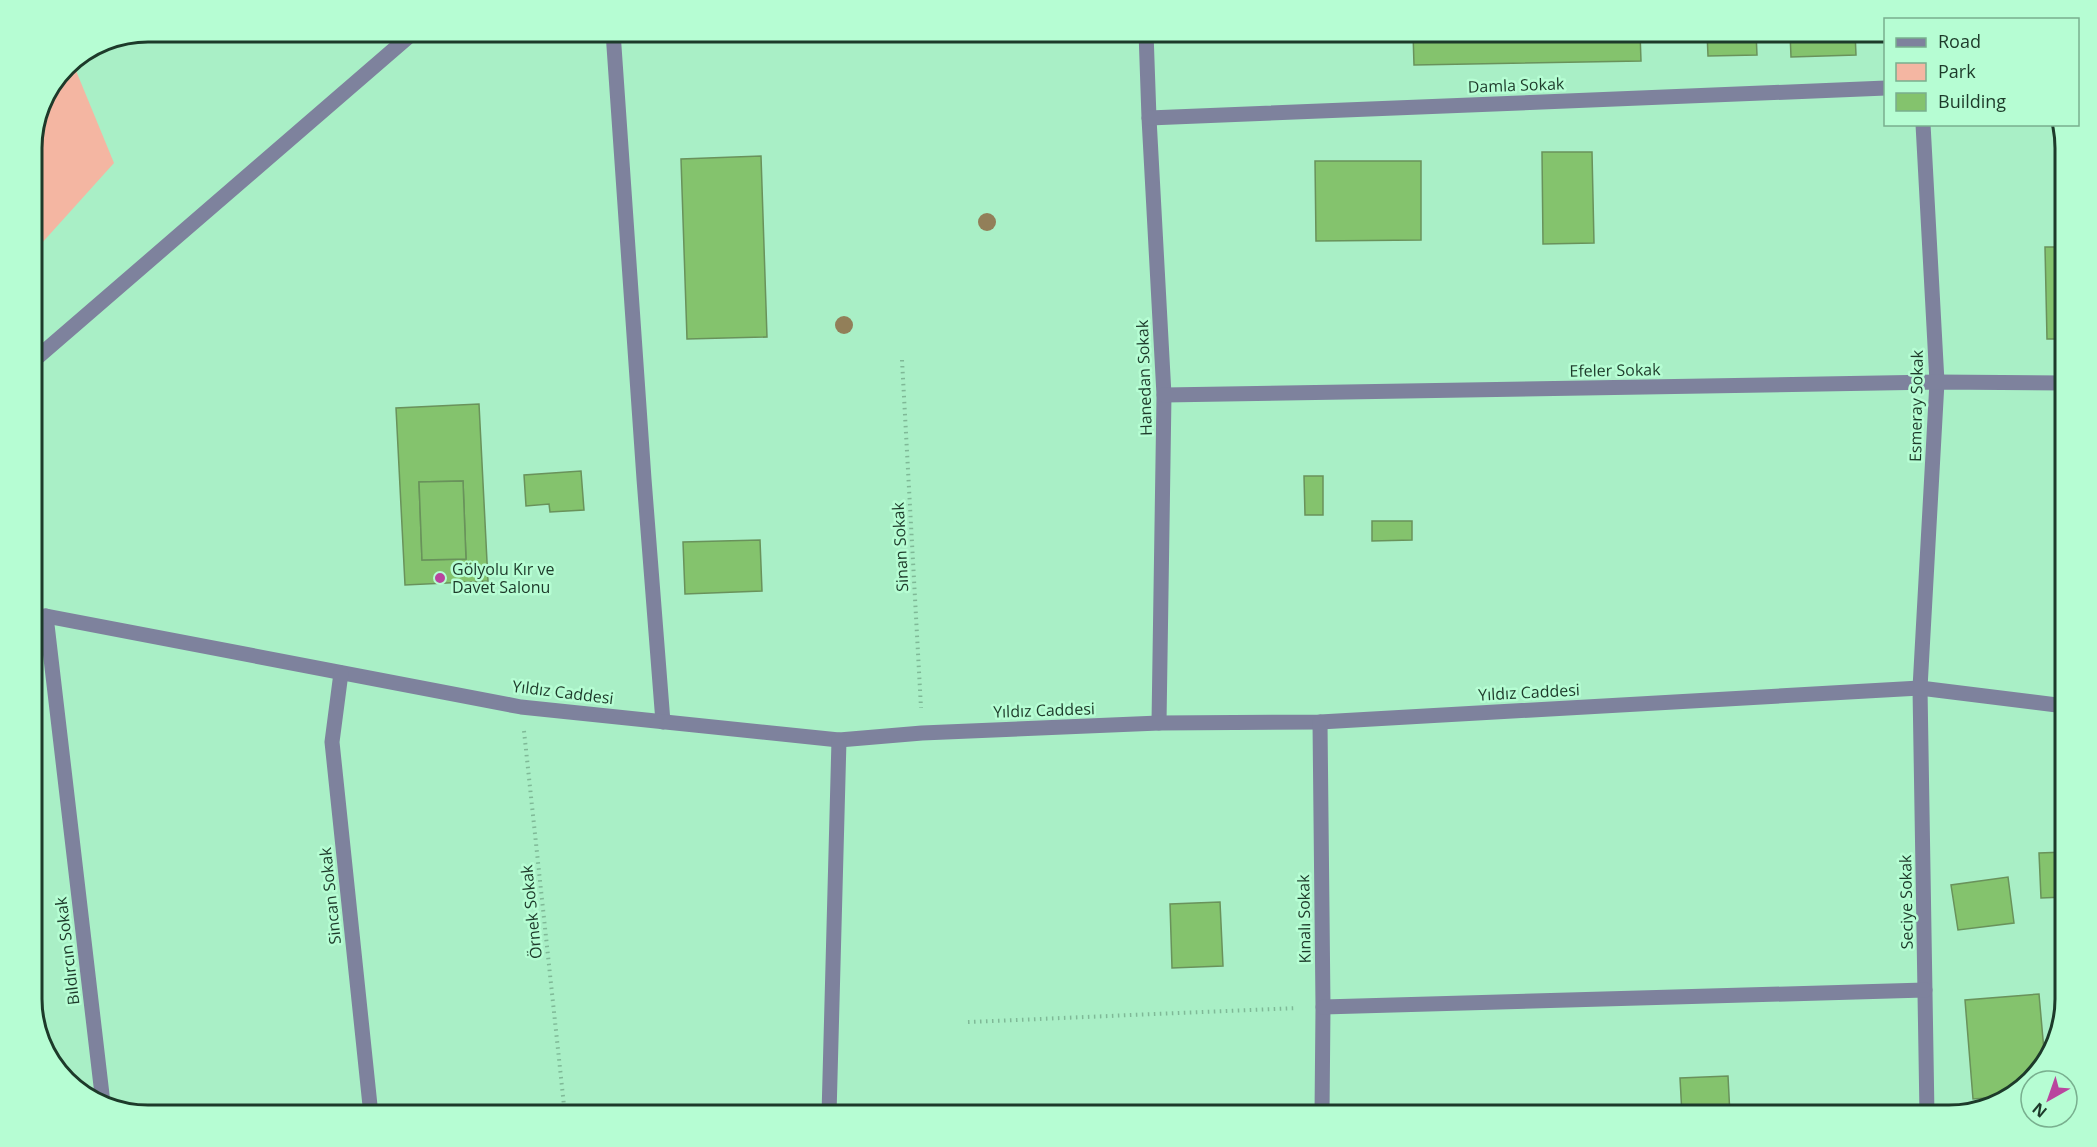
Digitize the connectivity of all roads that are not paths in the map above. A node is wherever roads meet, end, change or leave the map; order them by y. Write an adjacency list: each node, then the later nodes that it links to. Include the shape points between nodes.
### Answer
1 (402, 42): 7 (street)
2 (614, 42): 16 (street)
3 (1146, 42): 5 (street, Hanedan Sokak)
4 (1884, 87): 5 (street, Damla Sokak)
5 (1149, 118): 10 (street, Hanedan Sokak)
6 (1923, 126): 8 (street, Esmeray Sokak)
7 (42, 353)
8 (1937, 382): 9 (street, Efeler Sokak); 10 (street, Efeler Sokak); 14 (street, Esmeray Sokak)
9 (2055, 383)
10 (1164, 395): 18 (street, Hanedan Sokak)
11 (42, 617): 13 (street, Yıldız Caddesi)
12 (42, 639): 22 (street, Bıldırcın Sokak)
13 (341, 673): 16 (street, Yıldız Caddesi, via 521,707); 23 (street, Sincan Sokak, via 332,742)
14 (1920, 688): 15 (street, Yıldız Caddesi); 17 (street, Yıldız Caddesi); 20 (street, Seciye Sokak)
15 (2055, 705)
16 (663, 722): 19 (street, Yıldız Caddesi)
17 (1320, 722): 18 (street, Yıldız Caddesi); 21 (street, Kınalı Sokak)
18 (1159, 723): 19 (street, Yıldız Caddesi)
19 (839, 740): 24 (street)
20 (1925, 990): 21 (street); 26 (street, Seciye Sokak)
21 (1323, 1006): 25 (street, Kınalı Sokak)
22 (102, 1094)
23 (370, 1105)
24 (829, 1105)
25 (1322, 1105)
26 (1927, 1105)

